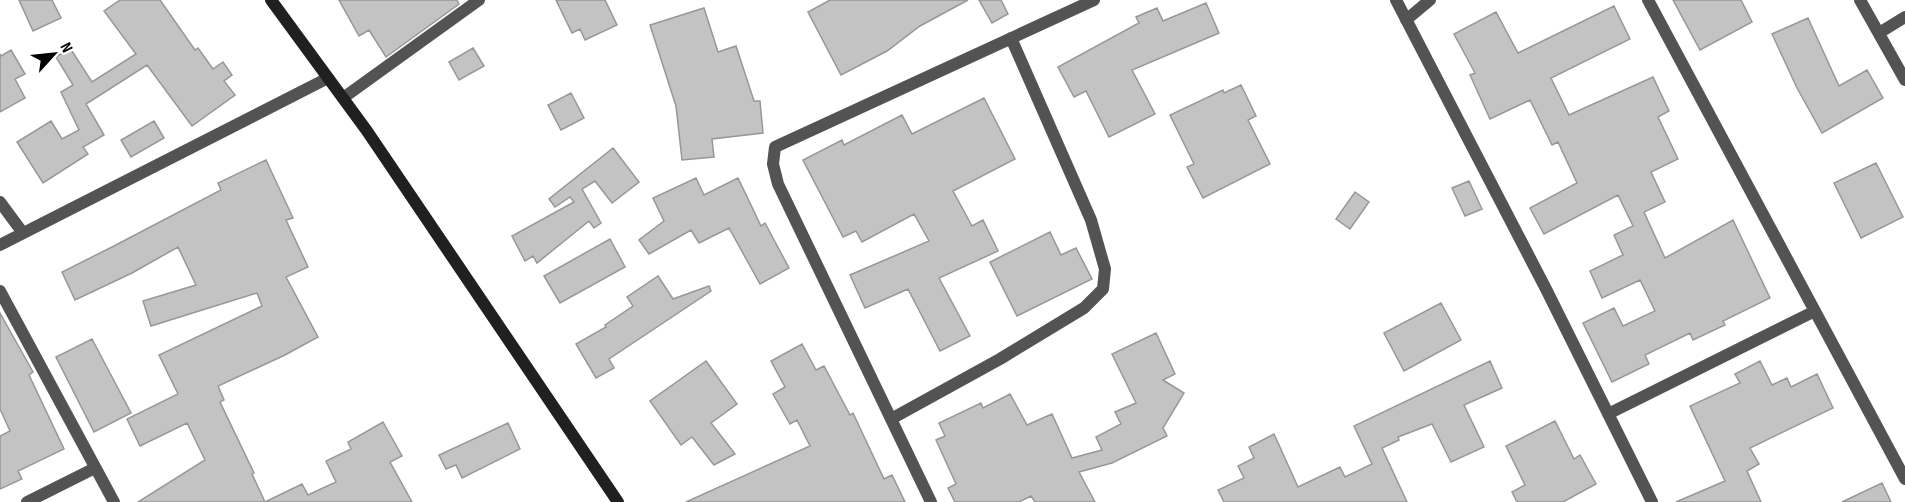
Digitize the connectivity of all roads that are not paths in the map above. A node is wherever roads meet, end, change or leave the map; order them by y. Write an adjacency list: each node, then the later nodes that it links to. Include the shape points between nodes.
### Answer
1 (271, 0): 12 (main road)
2 (479, 0): 14 (street)
3 (1094, 0): 11 (street)
4 (1396, 0): 9 (street)
5 (1430, 0): 9 (street)
6 (1648, 0): 19 (street)
7 (1860, 0): 10 (street)
8 (1905, 17): 10 (street)
9 (1406, 20): 20 (street)
10 (1879, 33): 13 (street)
11 (1011, 38): 21 (street, via 1091,220 1105,269 1103,289 1084,308); 21 (street, via 775,147 772,164 778,184)
12 (328, 78): 14 (main road); 16 (street)
13 (1905, 80)
14 (343, 98): 26 (main road)
15 (0, 202): 16 (street)
16 (23, 233): 17 (street)
17 (0, 245)
18 (0, 291): 22 (street)
19 (1815, 311): 20 (street); 23 (street)
20 (1608, 414): 28 (street)
21 (891, 419): 27 (street)
22 (95, 468): 24 (street); 25 (street)
23 (1905, 479)
24 (27, 502)
25 (114, 502)
26 (618, 502)
27 (931, 502)
28 (1652, 502)

